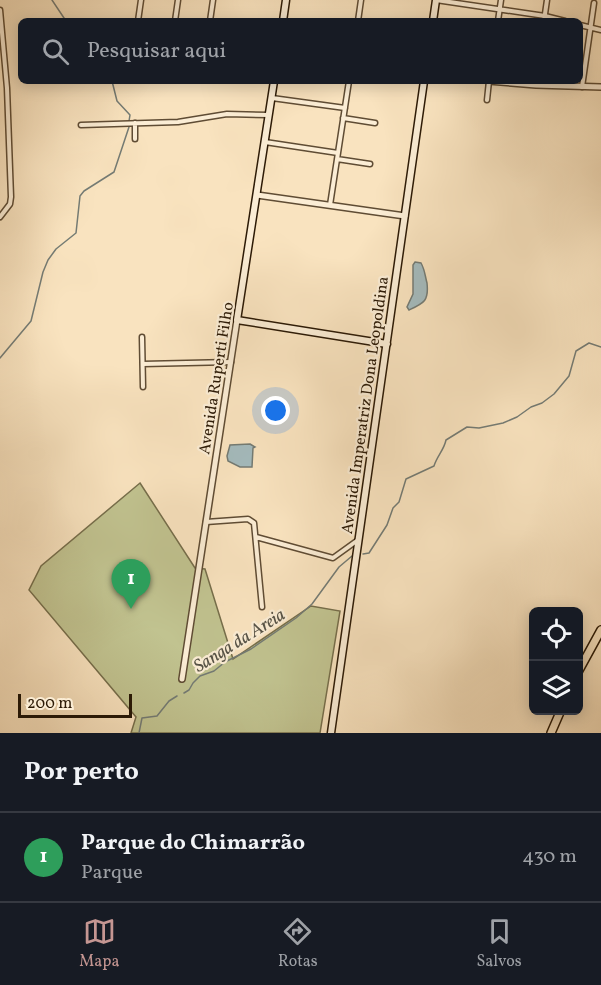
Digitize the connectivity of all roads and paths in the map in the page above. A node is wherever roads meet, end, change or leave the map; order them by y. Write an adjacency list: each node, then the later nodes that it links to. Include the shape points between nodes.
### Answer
1 (141, 0): 12 (street)
2 (178, 0): 13 (street)
3 (213, 0): 14 (street)
4 (286, 0): 15 (main road)
5 (361, 0): 16 (street)
6 (436, 0): 10 (street); 17 (main road)
7 (501, 0): 10 (street)
8 (547, 0): 20 (street)
9 (594, 3): 22 (street)
10 (500, 9): 18 (street); 19 (street)
11 (0, 10): 49 (street, via 11,197)
12 (138, 18)
13 (175, 18)
14 (210, 18)
15 (283, 18)
16 (358, 18)
17 (433, 18)
18 (498, 18)
19 (540, 18)
20 (545, 18)
21 (583, 26): 22 (street)
22 (591, 27): 23 (street); 24 (street)
23 (601, 30)
24 (583, 80)
25 (273, 84): 33 (main road, Avenida Ruperti Filho)
26 (349, 84): 35 (street)
27 (424, 84): 48 (main road, Avenida Imperatriz Dona Leopoldina)
28 (489, 84): 34 (street)
29 (548, 84): 31 (street)
30 (582, 84): 31 (street)
31 (582, 87): 32 (street)
32 (601, 87)
33 (271, 98): 35 (street); 36 (main road, Avenida Ruperti Filho)
34 (487, 100)
35 (345, 108): 37 (street)
36 (269, 115): 38 (street, via 227,114 178,122); 42 (main road, Avenida Ruperti Filho)
37 (344, 118): 39 (street); 43 (street)
38 (135, 123): 40 (street); 41 (street)
39 (375, 123)
40 (81, 125)
41 (135, 139)
42 (265, 142): 43 (street); 46 (main road, Avenida Ruperti Filho)
43 (338, 153): 44 (street)
44 (337, 159): 45 (street); 47 (street)
45 (370, 164)
46 (256, 195): 47 (street); 50 (main road, Avenida Ruperti Filho)
47 (330, 205): 48 (street)
48 (405, 216): 52 (main road, Avenida Imperatriz Dona Leopoldina)
49 (0, 217)
50 (237, 320): 52 (main road); 53 (street, Avenida Ruperti Filho)
51 (142, 337): 54 (street)
52 (387, 344): 58 (main road, Avenida Imperatriz Dona Leopoldina)
53 (231, 362): 54 (street); 56 (street, Avenida Ruperti Filho)
54 (143, 364): 55 (street)
55 (143, 387)
56 (206, 522): 57 (street, via 248,519); 62 (street, Avenida Ruperti Filho)
57 (256, 537): 58 (street, via 333,558); 59 (street)
58 (358, 540): 64 (main road, Avenida Imperatriz Dona Leopoldina)
59 (262, 607)
60 (601, 630): 61 (highway)
61 (583, 664)
62 (182, 679)
63 (559, 715): 65 (highway)
64 (331, 733)
65 (550, 733)

